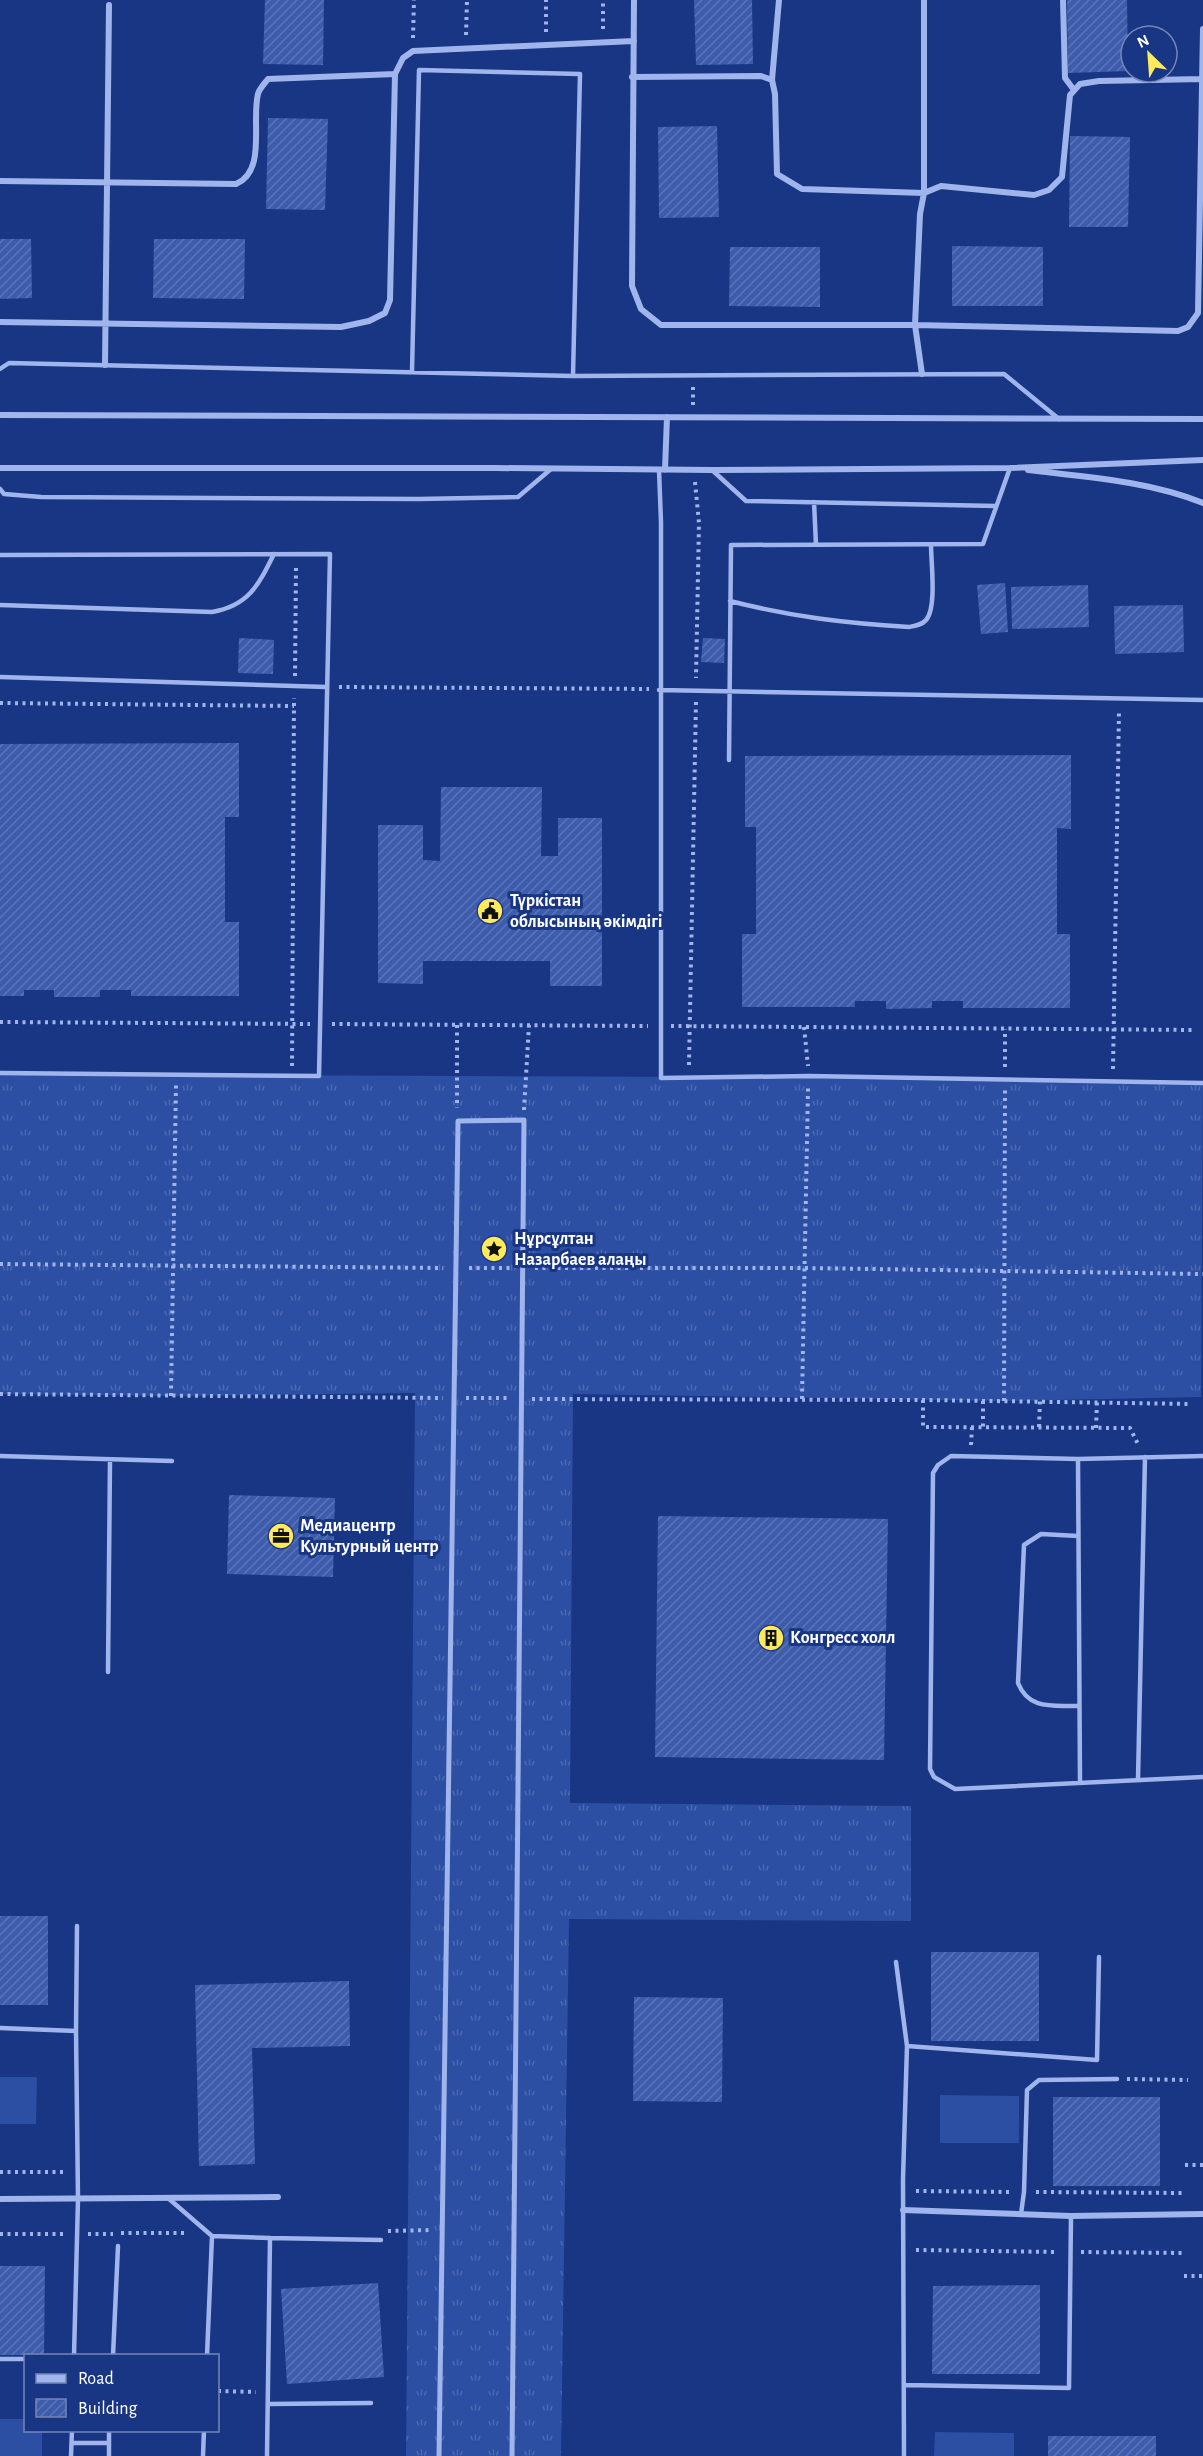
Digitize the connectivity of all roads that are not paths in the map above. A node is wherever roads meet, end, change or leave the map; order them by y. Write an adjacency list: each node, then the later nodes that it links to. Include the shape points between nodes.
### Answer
1 (634, 0): 7 (street)
2 (779, 0): 11 (street)
3 (924, 0): 15 (street)
4 (1063, 0): 12 (street, via 1065,78)
5 (109, 5): 14 (street)
6 (1203, 29): 10 (street)
7 (634, 41): 8 (street, via 413,51 403,58); 9 (street)
8 (395, 74): 14 (street, via 268,79 258,92 254,168 246,180 237,184); 17 (street, via 390,300 385,313 341,327)
9 (632, 77): 11 (street, via 761,75); 18 (street, via 632,285 641,309 661,325)
10 (1203, 79): 12 (street, via 1099,81 1080,84); 18 (street, via 1198,313 1188,327 1178,331)
11 (772, 80): 15 (street, via 777,174 802,189)
12 (1074, 90): 15 (street, via 1070,95 1062,177 1049,190 1034,195 940,186)
13 (0, 182): 14 (street)
14 (108, 182): 17 (street)
15 (924, 194): 18 (street)
16 (0, 322): 17 (street)
17 (105, 324): 19 (street)
18 (915, 325): 22 (street)
19 (105, 365): 20 (lane, via 9,363); 21 (lane)
20 (0, 369)
21 (412, 372): 23 (lane); 23 (lane, via 419,70 568,73 580,74)
22 (922, 374): 23 (lane); 26 (lane, via 1004,374)
23 (573, 376)
24 (0, 415): 25 (street)
25 (667, 417): 26 (street); 32 (street)
26 (1059, 419): 27 (street)
27 (1203, 419)
28 (1203, 460): 30 (street)
29 (0, 468): 31 (street)
30 (1010, 468): 33 (street); 36 (street, via 1174,491); 37 (lane)
31 (551, 469): 32 (street); 34 (lane, via 518,497 41,497 3,494)
32 (662, 470): 33 (street); 46 (lane)
33 (712, 470): 35 (lane, via 746,501)
34 (0, 489)
35 (814, 502): 37 (lane); 38 (lane)
36 (1203, 503)
37 (996, 506): 39 (lane, via 983,544)
38 (816, 545): 39 (lane); 42 (lane, via 730,545)
39 (931, 545): 42 (lane, via 932,609 925,622 917,625 830,622)
40 (274, 554): 41 (lane); 43 (lane, via 247,598 228,609 212,612); 45 (lane, via 330,554)
41 (0, 555)
42 (730, 601): 47 (lane)
43 (0, 605)
44 (0, 677): 45 (lane)
45 (326, 687): 50 (lane, via 319,1076)
46 (659, 690): 47 (lane); 51 (lane, via 661,1078 809,1076)
47 (730, 691): 48 (lane); 49 (lane)
48 (1203, 700)
49 (729, 760)
50 (0, 1073)
51 (1203, 1083)
52 (0, 1456): 56 (lane)
53 (1203, 1456): 54 (lane)
54 (1145, 1457): 55 (lane); 62 (lane)
55 (1078, 1459): 58 (lane); 63 (lane, via 951,1456 933,1473 930,1769 934,1777 955,1789)
56 (110, 1460): 57 (lane); 59 (lane)
57 (172, 1461)
58 (1078, 1536): 60 (lane); 60 (lane, via 1041,1534 1024,1545 1018,1683 1038,1706)
59 (108, 1672)
60 (1079, 1706): 63 (lane)
61 (1203, 1778): 62 (lane)
62 (1138, 1779): 63 (lane)
63 (1080, 1782)
64 (77, 1926): 68 (lane)
65 (1099, 1958): 69 (lane, via 1097,2060)
66 (896, 1962): 69 (lane)
67 (0, 2028): 68 (lane)
68 (76, 2031): 74 (lane)
69 (907, 2046): 75 (lane)
70 (1117, 2079): 76 (lane, via 1039,2080 1027,2090)
71 (278, 2197): 72 (street)
72 (168, 2198): 74 (street); 79 (lane)
73 (0, 2199): 74 (street)
74 (78, 2199): 83 (lane)
75 (903, 2210): 76 (street); 88 (lane)
76 (1021, 2214): 78 (street)
77 (1203, 2214): 78 (street)
78 (1071, 2216): 88 (lane, via 1069,2388)
79 (212, 2236): 80 (lane); 85 (lane)
80 (270, 2238): 81 (lane); 90 (lane)
81 (381, 2240)
82 (118, 2246): 84 (lane)
83 (74, 2354)
84 (113, 2354)
85 (207, 2354)
86 (0, 2359): 87 (lane)
87 (24, 2359)
88 (905, 2385): 102 (lane)
89 (370, 2403): 90 (lane)
90 (268, 2404): 99 (lane)
91 (72, 2432): 94 (lane)
92 (109, 2432): 95 (lane)
93 (204, 2432): 98 (lane)
94 (72, 2443): 95 (lane); 96 (lane)
95 (109, 2443): 97 (lane)
96 (71, 2456)
97 (109, 2456)
98 (203, 2456)
99 (267, 2456)
100 (439, 2456): 101 (street, via 458,1121 524,1120)
101 (512, 2456)
102 (904, 2456)

